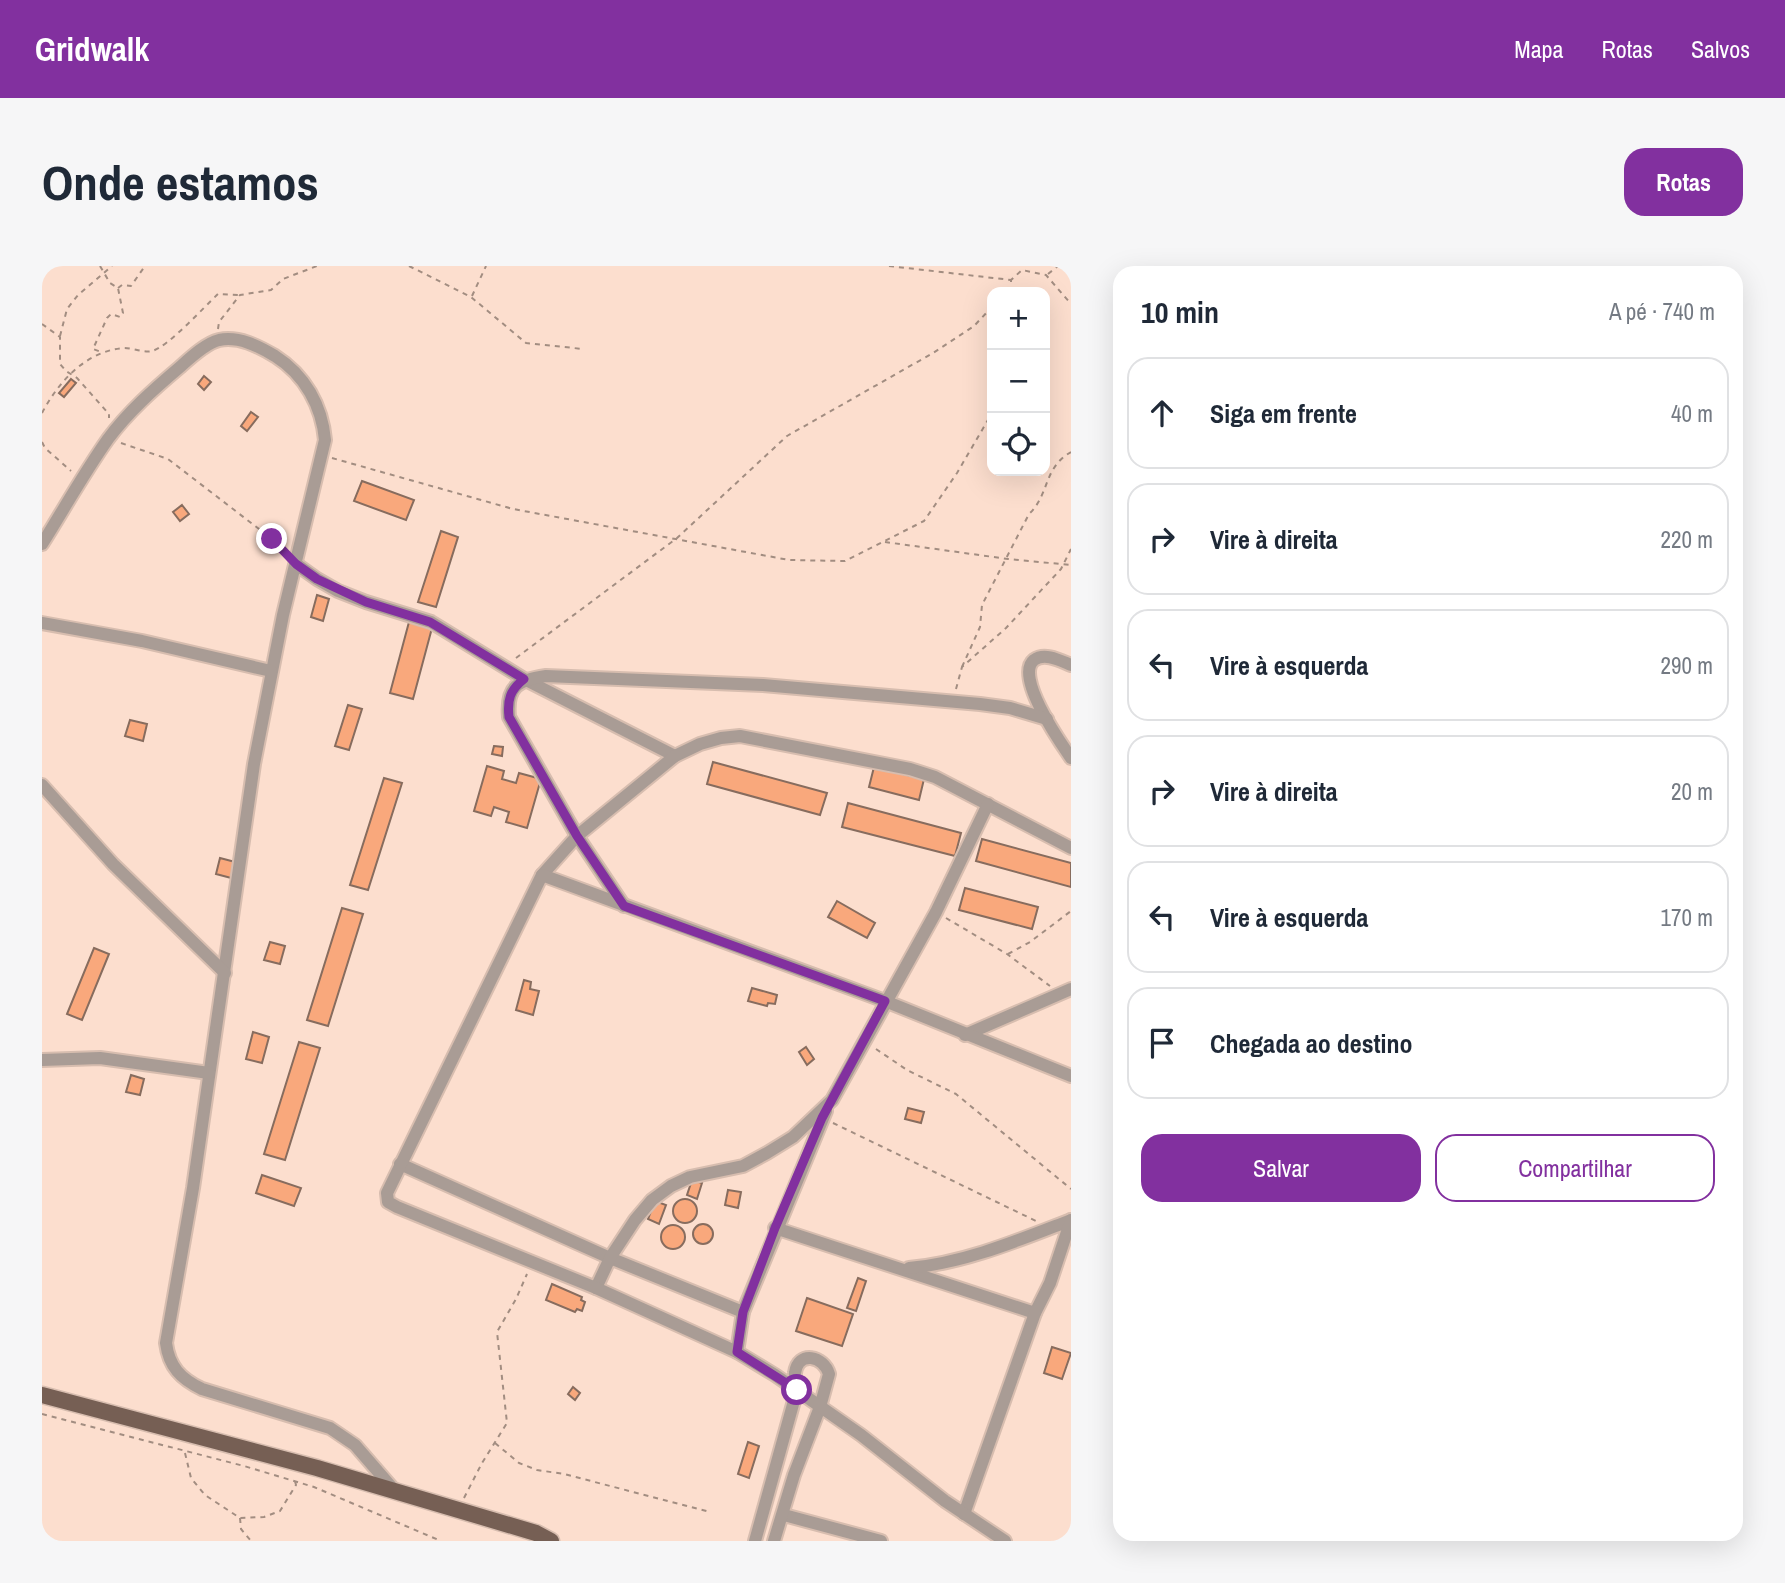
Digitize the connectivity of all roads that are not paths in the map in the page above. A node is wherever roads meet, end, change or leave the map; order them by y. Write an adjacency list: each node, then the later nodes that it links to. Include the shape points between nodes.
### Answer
1 (42, 544): 2 (street, via 109,438 135,408 216,341 231,339 249,343 285,363 317,404 323,422 325,440)
2 (296, 564): 5 (street); 6 (street, via 338,591 430,622)
3 (42, 623): 5 (street)
4 (1071, 665): 7 (street, via 1041,657 1029,666 1033,694)
5 (271, 671): 16 (street)
6 (524, 679): 7 (street, via 546,676 763,685 1010,708); 8 (street); 12 (street, via 510,695 509,717)
7 (1047, 719): 9 (street)
8 (675, 756): 11 (street, via 700,744 740,736 910,769); 12 (street)
9 (1071, 758)
10 (42, 785): 16 (street, via 113,864)
11 (988, 804): 13 (street); 18 (street, via 936,912)
12 (577, 836): 14 (street); 15 (street)
13 (1071, 848)
14 (542, 875): 15 (street); 24 (street)
15 (624, 906): 18 (street)
16 (225, 973): 21 (street)
17 (1066, 992): 19 (street)
18 (885, 1001): 19 (street); 23 (street)
19 (965, 1035): 22 (street)
20 (42, 1060): 21 (street, via 100,1058)
21 (209, 1073): 36 (street, via 166,1343 168,1357 180,1375 202,1389 311,1421 345,1437)
22 (1071, 1076)
23 (832, 1100): 26 (street); 27 (street, via 793,1137 743,1166 690,1177 671,1186 635,1220)
24 (400, 1164): 27 (street); 29 (street, via 386,1198 392,1204)
25 (1071, 1220): 28 (street, via 944,1263); 31 (street)
26 (775, 1228): 28 (street); 30 (street)
27 (610, 1258): 29 (street); 30 (street)
28 (901, 1269): 31 (street)
29 (596, 1288): 32 (street)
30 (743, 1312): 32 (street)
31 (1035, 1313): 38 (street)
32 (737, 1352): 33 (street)
33 (797, 1390): 35 (street); 35 (street, via 798,1365 806,1358 823,1361 830,1374); 40 (street)
34 (42, 1395): 36 (main road)
35 (820, 1407): 37 (street); 38 (street)
36 (394, 1490): 39 (main road)
37 (783, 1514): 41 (street); 42 (street)
38 (964, 1514): 43 (street)
39 (551, 1541)
40 (755, 1541)
41 (774, 1541)
42 (881, 1541)
43 (1005, 1541)

